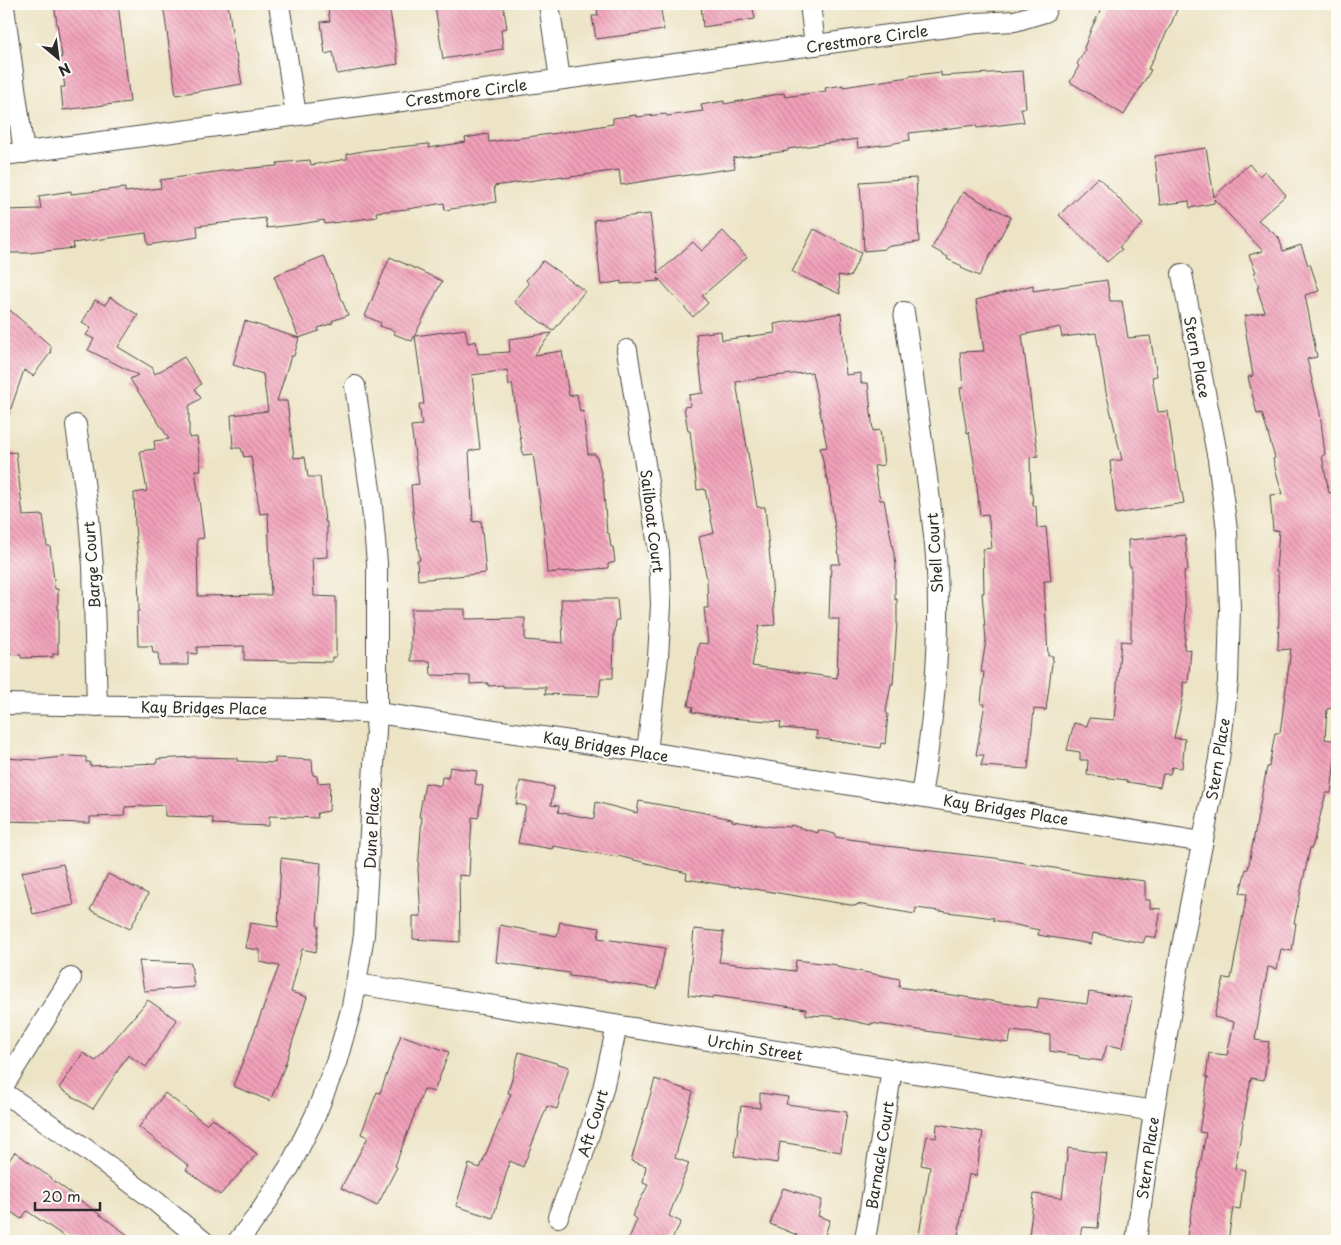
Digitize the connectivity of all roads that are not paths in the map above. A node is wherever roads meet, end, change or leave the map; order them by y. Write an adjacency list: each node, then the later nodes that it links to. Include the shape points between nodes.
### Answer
1 (280, 4): 8 (street)
2 (549, 4): 7 (street)
3 (810, 4): 6 (street)
4 (1048, 4): 6 (street, Crestmore Circle, via 1045,12 1015,21 977,23)
5 (4, 7): 9 (street)
6 (815, 45): 7 (street, Crestmore Circle)
7 (560, 80): 8 (street, Crestmore Circle)
8 (296, 115): 9 (street, Crestmore Circle)
9 (24, 153): 10 (street, Crestmore Circle)
10 (4, 155)
11 (1182, 274): 21 (street, Stern Place, via 1218,459 1227,530 1230,608 1228,681 1219,759)
12 (904, 312): 20 (street, Shell Court, via 932,511 937,572 938,632 928,759)
13 (627, 350): 19 (street, Sailboat Court, via 659,552 661,605 658,657)
14 (355, 386): 18 (street, Dune Place, via 377,563)
15 (76, 425): 17 (street, Barge Court, via 93,566)
16 (4, 704): 17 (street, Kay Bridges Place)
17 (97, 706): 18 (street, Kay Bridges Place)
18 (377, 713): 19 (street, Kay Bridges Place); 23 (street, Dune Place, via 364,936)
19 (647, 752): 20 (street, Kay Bridges Place)
20 (921, 796): 21 (street, Kay Bridges Place)
21 (1203, 842): 28 (street, Stern Place)
22 (72, 978): 26 (street)
23 (357, 984): 24 (street, Urchin Street); 31 (street, Dune Place, via 336,1063 315,1116 290,1166)
24 (617, 1026): 25 (street, Urchin Street); 29 (street, Aft Court, via 603,1090 583,1154)
25 (892, 1069): 28 (street, Urchin Street); 32 (street, Barnacle Court)
26 (4, 1085)
27 (4, 1093): 30 (street, via 79,1144)
28 (1154, 1110): 33 (street, Stern Place)
29 (558, 1217)
30 (204, 1241)
31 (238, 1241)
32 (864, 1241)
33 (1136, 1241)

